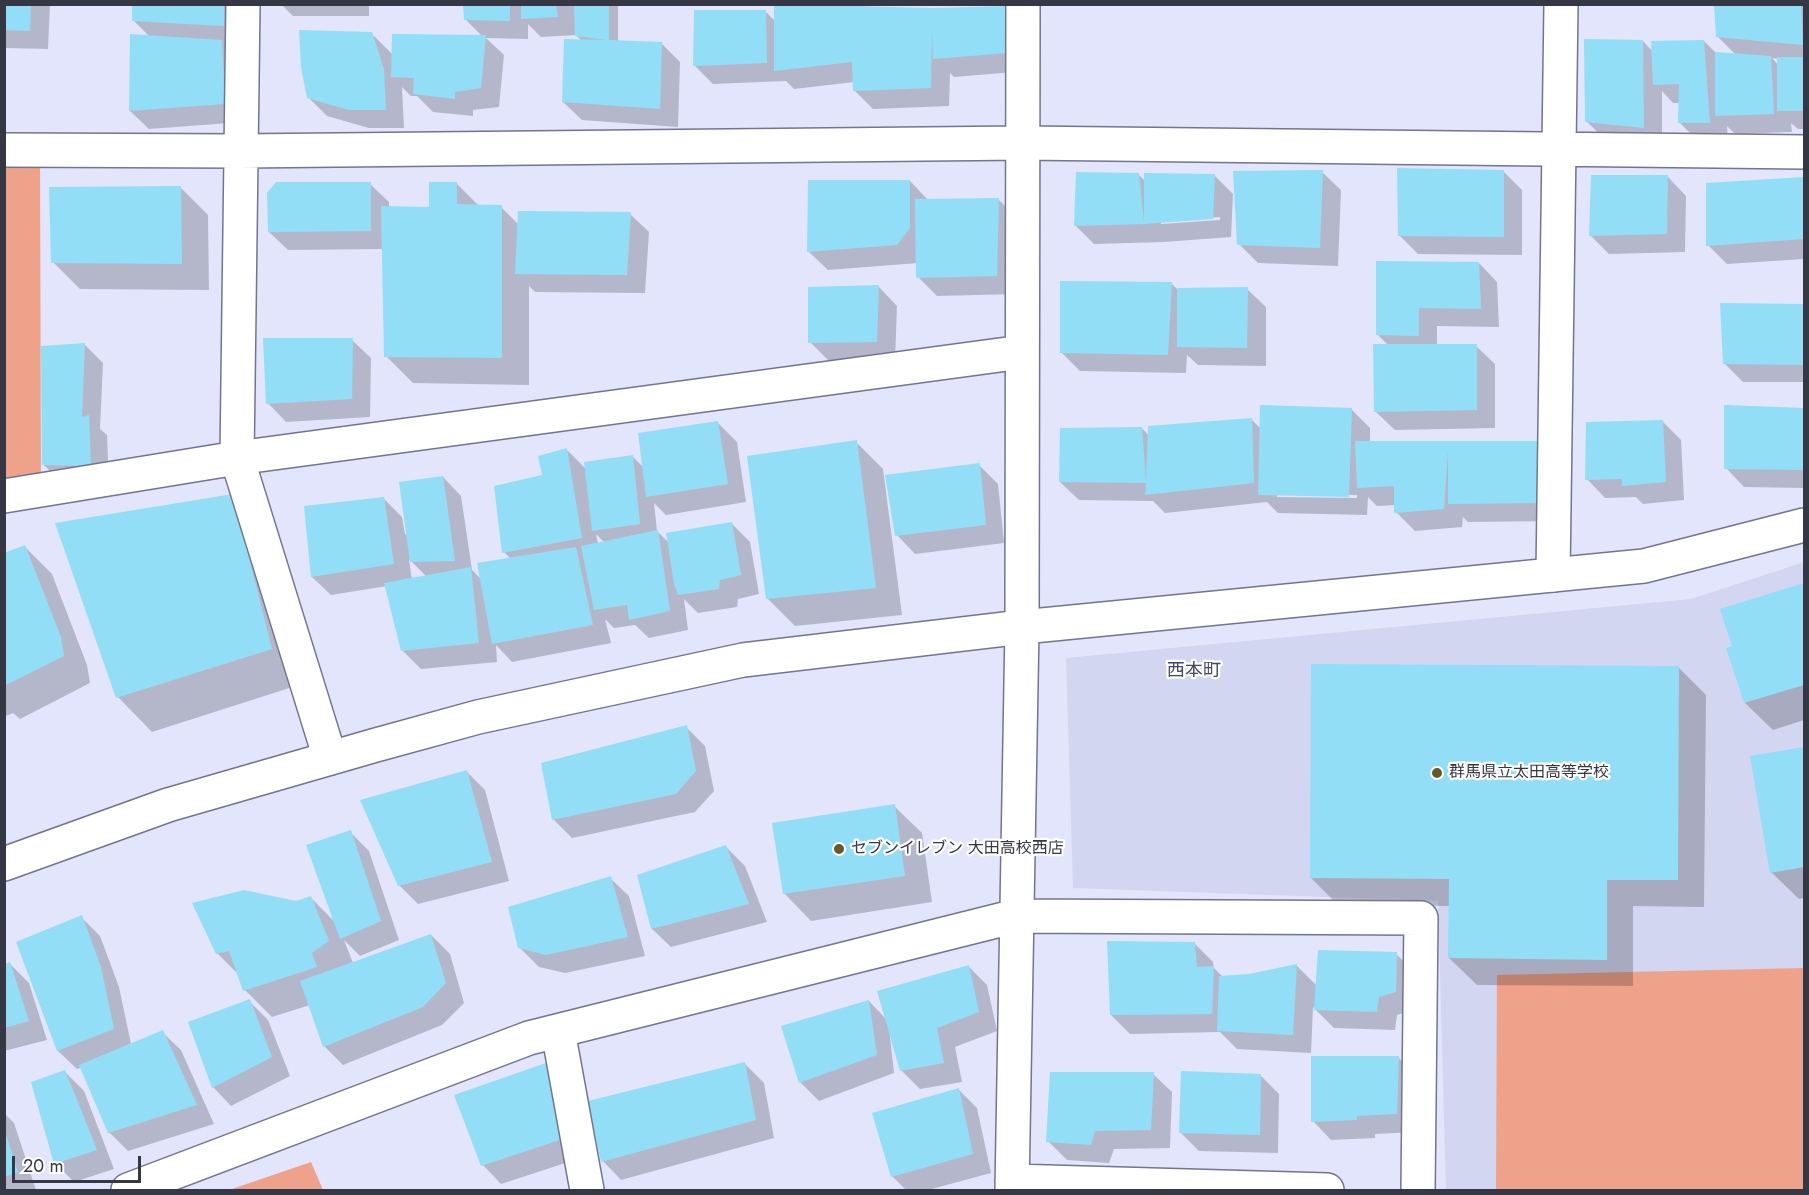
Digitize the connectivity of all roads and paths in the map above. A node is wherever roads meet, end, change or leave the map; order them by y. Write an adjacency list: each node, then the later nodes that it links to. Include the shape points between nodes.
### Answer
1 (243, 4): 7 (street)
2 (1023, 4): 4 (street)
3 (1561, 4): 5 (street)
4 (1023, 143): 5 (street); 7 (street); 9 (street)
5 (1560, 149): 8 (street); 13 (street)
6 (4, 150): 7 (street)
7 (240, 151): 10 (street)
8 (1804, 152)
9 (1022, 352): 10 (street); 14 (street)
10 (237, 458): 11 (street); 15 (street)
11 (4, 496)
12 (1804, 525): 13 (street, via 1644,566)
13 (1553, 575): 14 (street)
14 (1022, 627): 15 (street, via 743,660 478,717); 17 (street)
15 (330, 758): 16 (street, via 168,805)
16 (4, 864)
17 (1016, 916): 18 (street); 19 (street); 23 (street, via 1420,918)
18 (558, 1031): 20 (street, via 529,1038); 21 (street)
19 (1012, 1186): 22 (street)
20 (128, 1191)
21 (587, 1191)
22 (1327, 1191)
23 (1418, 1191)

